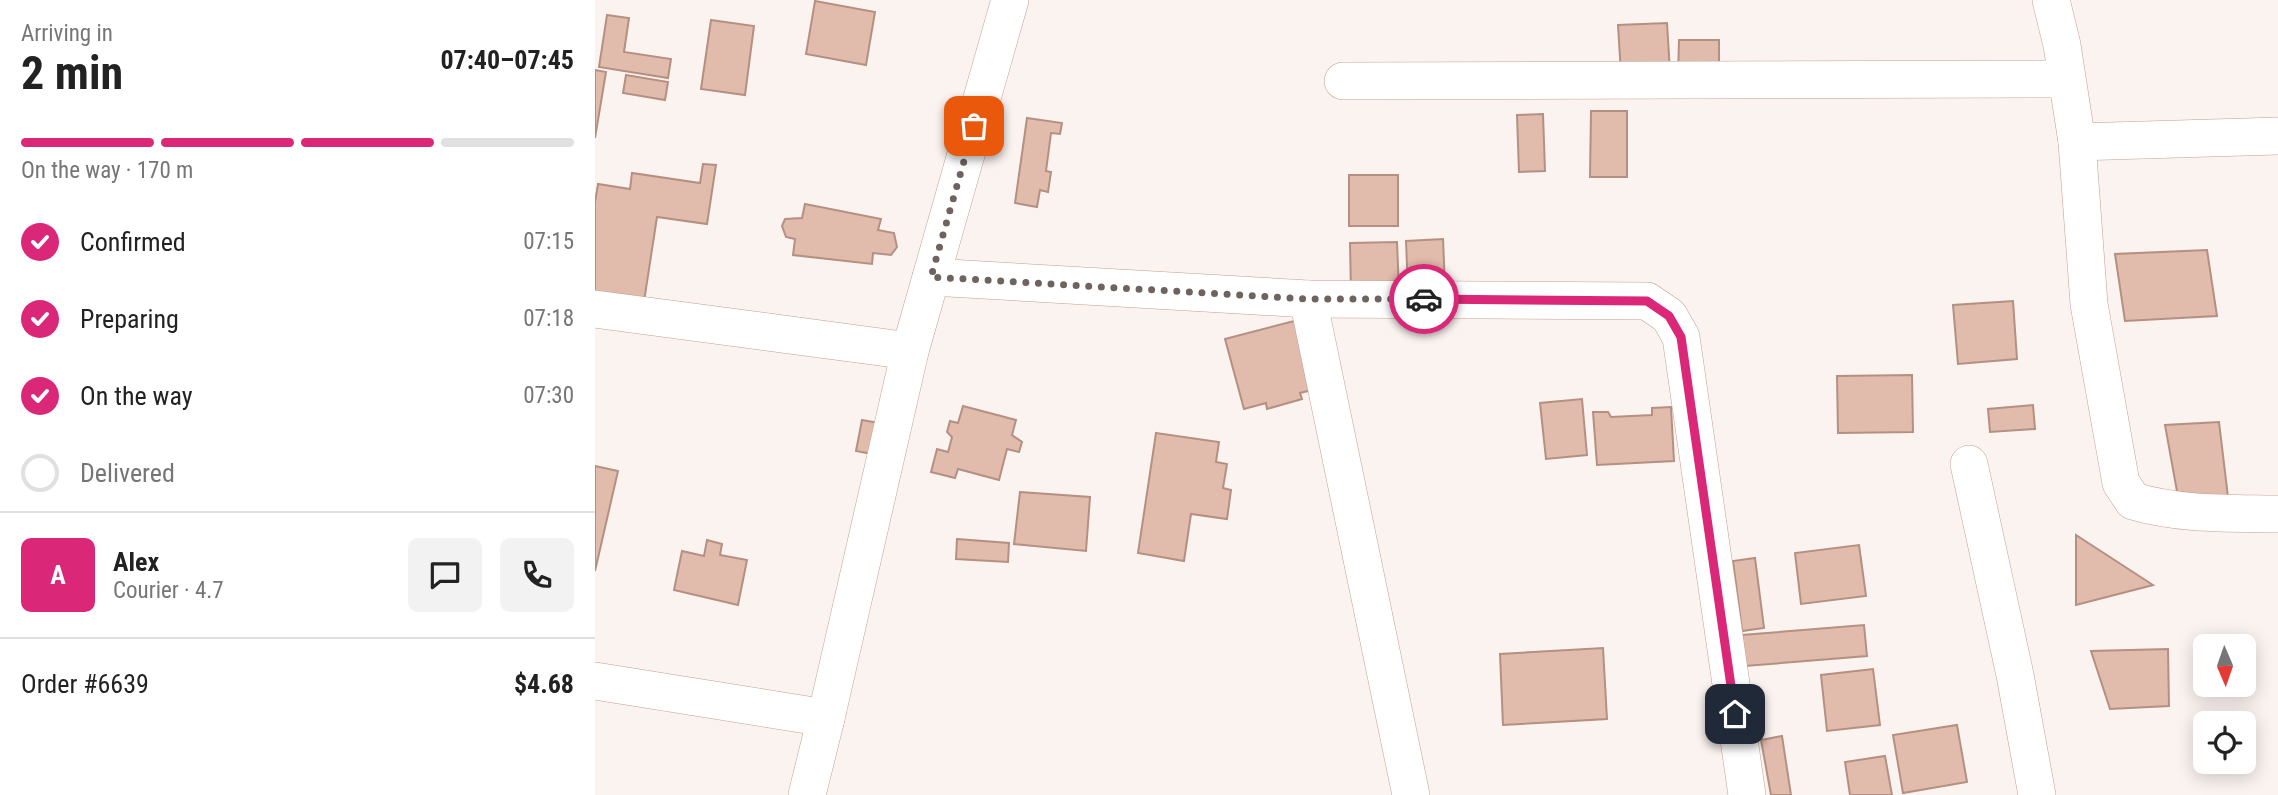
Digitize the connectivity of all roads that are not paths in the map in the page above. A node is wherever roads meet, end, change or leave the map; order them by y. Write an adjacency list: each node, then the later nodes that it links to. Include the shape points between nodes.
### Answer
1 (1010, 0): 7 (street)
2 (2051, 0): 3 (street)
3 (2066, 79): 4 (street); 6 (street)
4 (1343, 81)
5 (2278, 135): 6 (street)
6 (2077, 142): 12 (street, via 2089,304 2121,483 2133,502 2150,506)
7 (931, 277): 8 (street); 10 (street)
8 (1308, 299): 16 (street); 17 (street, via 1647,301 1669,316 1681,337)
9 (595, 309): 10 (street)
10 (910, 351): 14 (street)
11 (1969, 464): 18 (street)
12 (2278, 514)
13 (595, 681): 14 (street)
14 (827, 718): 15 (street)
15 (807, 795)
16 (1411, 795)
17 (1747, 795)
18 (2037, 795)

